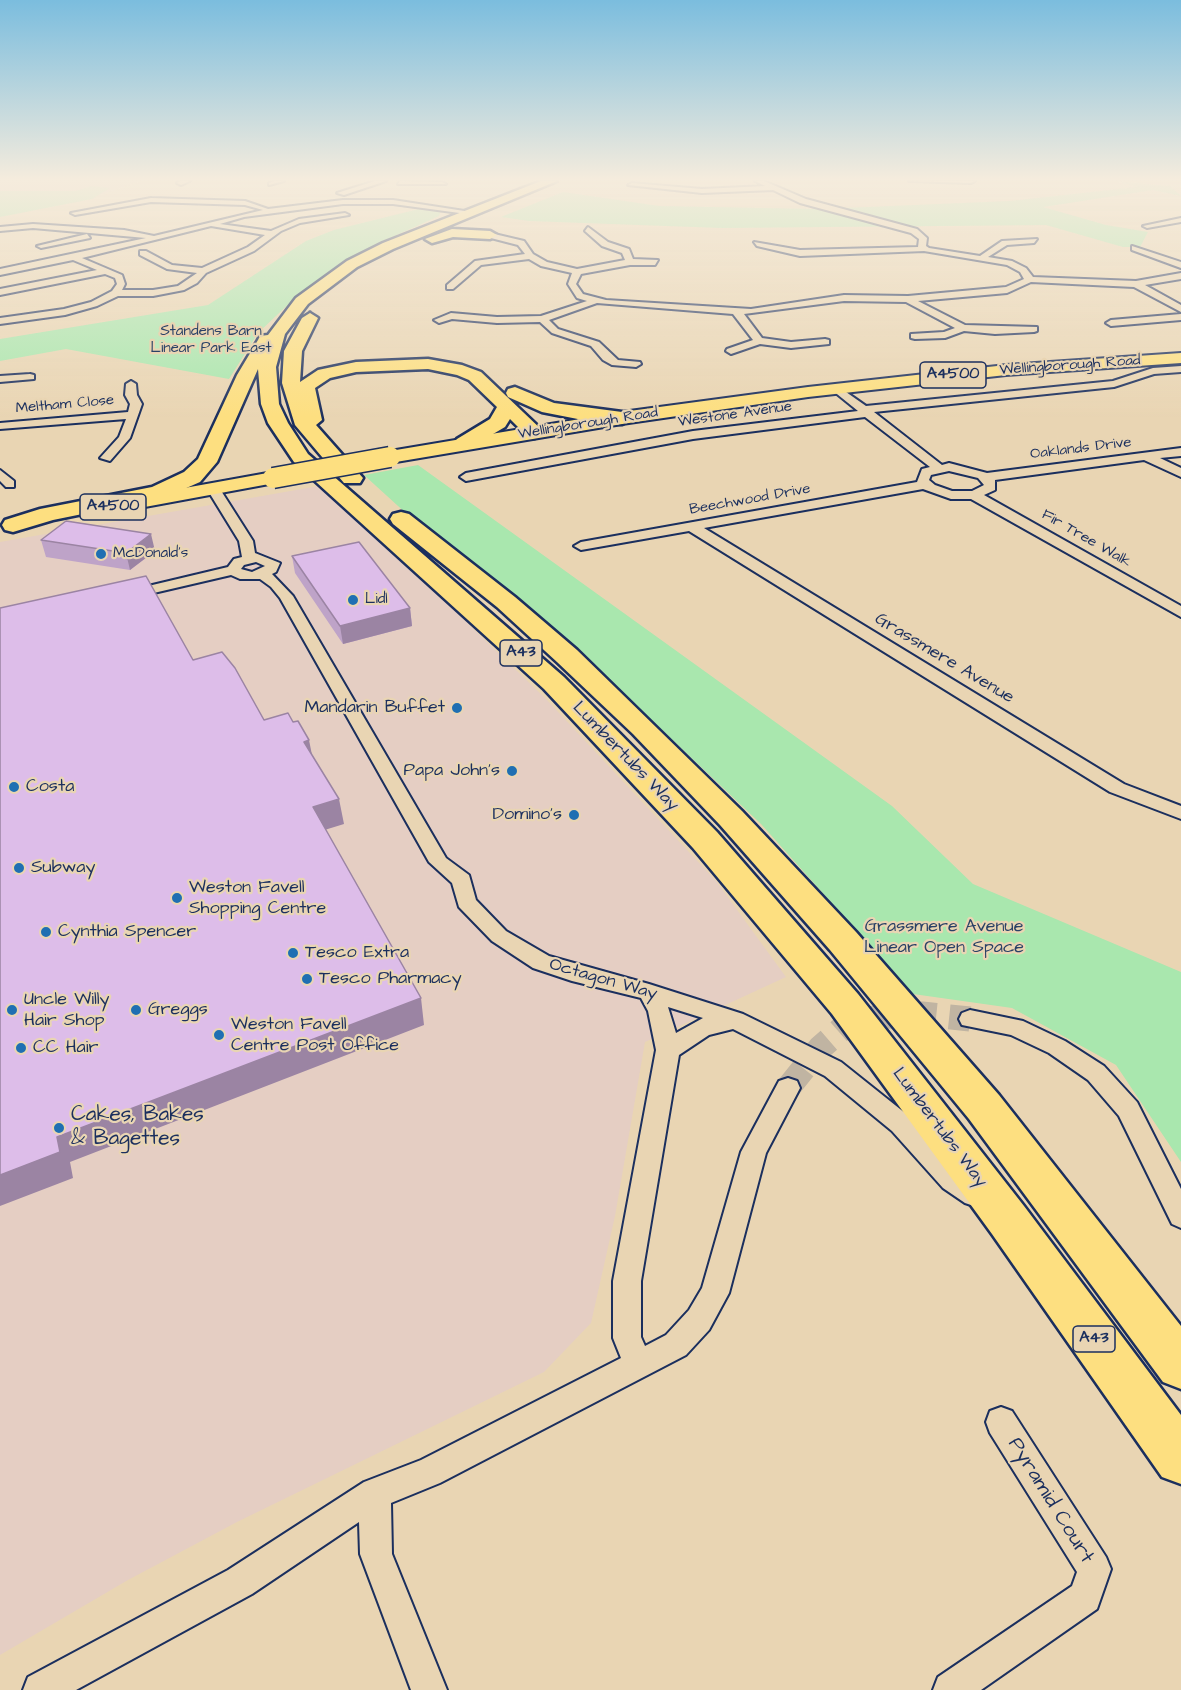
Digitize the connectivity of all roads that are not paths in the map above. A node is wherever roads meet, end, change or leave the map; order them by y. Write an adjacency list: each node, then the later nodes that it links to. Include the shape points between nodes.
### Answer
1 (65, 260): 18 (street)
2 (80, 260): 16 (street)
3 (157, 260): 17 (street, via 170,267)
4 (227, 260): 17 (street)
5 (362, 260): 14 (highway)
6 (362, 260): 14 (highway, Lumbertubs Way / A43)
7 (379, 260): 32 (highway, Lumbertubs Way / A43)
8 (498, 260): 22 (street, via 471,266 464,278)
9 (538, 260): 19 (street)
10 (993, 260): 21 (street, via 1018,267)
11 (1167, 260): 15 (street)
12 (630, 262): 13 (street); 19 (street)
13 (655, 262)
14 (352, 264): 32 (highway, Lumbertubs Way / A43, via 323,283)
15 (1181, 265)
16 (107, 271): 24 (street); 25 (street, via 122,281)
17 (203, 271): 25 (street, via 194,281 169,291)
18 (0, 272)
19 (577, 272): 27 (street, via 572,284 575,291)
20 (1181, 276): 23 (street)
21 (1028, 279): 23 (street); 26 (street, via 1007,290)
22 (450, 282)
23 (1136, 284): 28 (street)
24 (0, 292)
25 (116, 293): 34 (street, via 65,312)
26 (909, 299): 29 (street, via 844,298 771,311); 36 (street)
27 (595, 302): 29 (street); 33 (street)
28 (1181, 309)
29 (737, 312): 39 (street)
30 (439, 316): 33 (street)
31 (1181, 317): 35 (street, via 1150,323)
32 (298, 318): 49 (highway, via 314,326 308,346 320,353 348,358 441,358 467,362 487,369); 55 (highway, Lumbertubs Way / A43, via 291,383 298,410); 60 (highway, via 266,340); 85 (highway, Lumbertubs Way / A43, via 271,348 267,387 278,423 301,458 554,683 705,840 845,1004)
33 (542, 319): 43 (street, via 555,331 595,344 613,366)
34 (0, 321)
35 (1111, 323)
36 (963, 328): 37 (street, via 994,332); 38 (street, via 945,335)
37 (1034, 329)
38 (915, 336)
39 (759, 341): 40 (street, via 791,345); 41 (street)
40 (825, 342)
41 (731, 351)
42 (1181, 358): 48 (main road, Wellingborough Road / A4500, via 1006,370)
43 (636, 364)
44 (1181, 369): 50 (street, Westone Avenue, via 1153,371 1114,384)
45 (30, 377): 46 (street)
46 (0, 379)
47 (131, 384): 51 (street, Meltham Close, via 130,396 136,404)
48 (836, 388): 50 (street); 52 (main road, Wellingborough Road / A4500)
49 (511, 400): 52 (highway); 54 (highway); 55 (highway, via 475,376 446,366 406,363 338,369 306,386); 56 (highway, via 498,423)
50 (865, 411): 61 (street); 64 (street, Westone Avenue, via 693,435)
51 (133, 415): 53 (street, Meltham Close); 59 (street, Meltham Close, via 124,438)
52 (622, 418): 54 (main road, Wellingborough Road / A4500)
53 (0, 426)
54 (541, 431): 56 (main road, Wellingborough Road / A4500)
55 (316, 440): 87 (highway, Lumbertubs Way / A43, via 360,486 506,602 567,657 731,818 843,941 984,1107)
56 (464, 443): 68 (main road, Wellingborough Road / A4500, bridge)
57 (1181, 452): 58 (street, Oaklands Drive)
58 (1147, 457): 62 (street); 65 (street, Oaklands Drive)
59 (106, 458)
60 (207, 462): 68 (highway, via 206,480); 70 (highway, via 192,477 165,489)
61 (938, 468): 65 (street, via 961,468); 67 (street, via 922,476)
62 (1181, 473)
63 (0, 474): 66 (street)
64 (466, 477)
65 (986, 477): 69 (street, via 990,487)
66 (10, 484)
67 (924, 485): 69 (street, via 951,495); 71 (street, Beechwood Drive)
68 (213, 489): 70 (main road, Wellingborough Road / A4500); 73 (street, via 246,541)
69 (974, 495): 77 (street, Fir Tree Walk)
70 (7, 526)
71 (692, 527): 72 (street, Beechwood Drive); 78 (street, Grassmere Avenue, via 1117,788)
72 (581, 546)
73 (249, 558): 74 (street, via 235,564); 75 (street, via 273,562)
74 (233, 570): 75 (street, via 246,576); 76 (street)
75 (263, 574): 79 (street, Octagon Way, via 286,596 439,861 462,880 466,902 498,936 540,962)
76 (118, 597)
77 (1181, 612)
78 (1181, 813)
79 (648, 992): 81 (street, Octagon Way); 82 (street, via 659,1011)
80 (970, 1019): 84 (street, via 1015,1027 1057,1047 1096,1073 1128,1108)
81 (735, 1020): 82 (street, via 703,1026); 85 (street, Octagon Way, via 832,1069 901,1124 952,1180)
82 (668, 1050): 86 (street, via 627,1281 627,1338)
83 (788, 1088): 86 (street, via 754,1152 715,1293 699,1320 676,1345)
84 (1181, 1215)
85 (1008, 1220): 89 (highway, Lumbertubs Way / A43)
86 (639, 1365): 90 (street, via 429,1472)
87 (1181, 1365)
88 (1001, 1422): 93 (street, Pyramid Court, via 1094,1569 1085,1597)
89 (1181, 1458)
90 (375, 1493): 91 (street, via 240,1582); 92 (street, via 376,1554)
91 (41, 1690)
92 (429, 1690)
93 (951, 1690)

